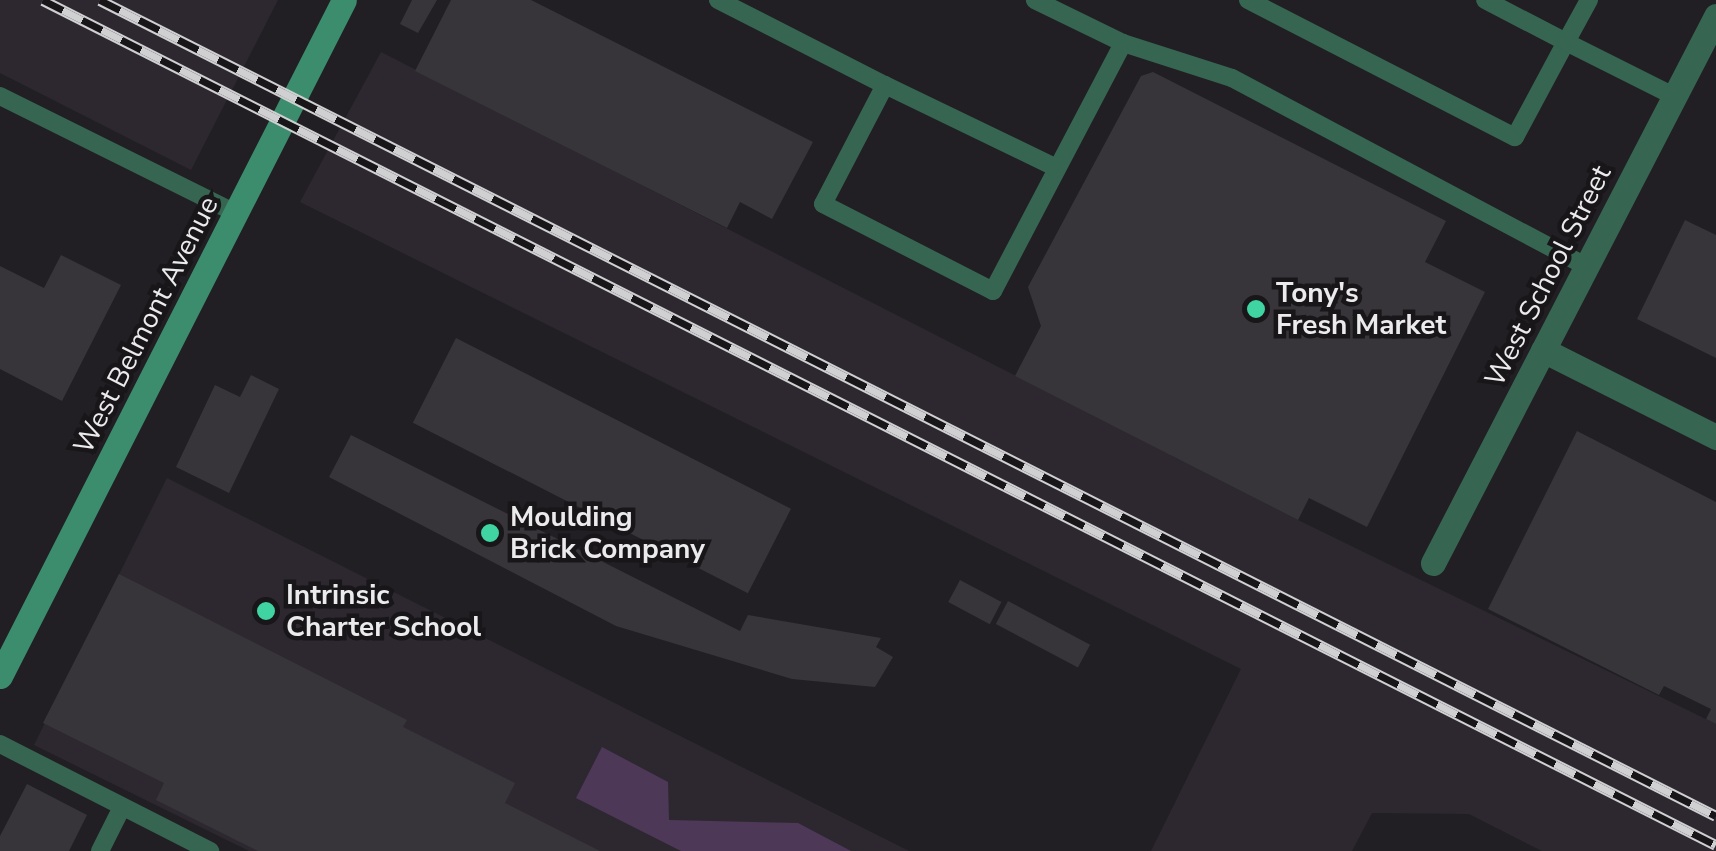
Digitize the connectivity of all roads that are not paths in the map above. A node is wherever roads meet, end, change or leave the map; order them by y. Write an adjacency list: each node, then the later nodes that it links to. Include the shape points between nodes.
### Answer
1 (344, 0): 14 (main road, West Belmont Avenue)
2 (718, 0): 10 (lane)
3 (1035, 0): 8 (lane)
4 (1248, 0): 9 (lane, via 1515,137)
5 (1484, 0): 9 (lane)
6 (1588, 0): 9 (lane)
7 (1716, 16): 12 (street, West School Street)
8 (1123, 42): 13 (lane); 15 (lane, via 1232,78)
9 (1566, 42): 12 (lane)
10 (885, 85): 13 (lane); 13 (lane, via 823,204 993,291)
11 (0, 96): 14 (lane)
12 (1674, 96): 15 (street, West School Street)
13 (1057, 168)
14 (236, 213): 19 (main road, West Belmont Avenue)
15 (1586, 266): 16 (street, West School Street)
16 (1543, 350): 17 (street); 18 (street, West School Street)
17 (1716, 437)
18 (1433, 563)
19 (2, 665)
20 (0, 744): 21 (lane)
21 (122, 807): 22 (lane); 23 (lane)
22 (100, 851)
23 (210, 851)

